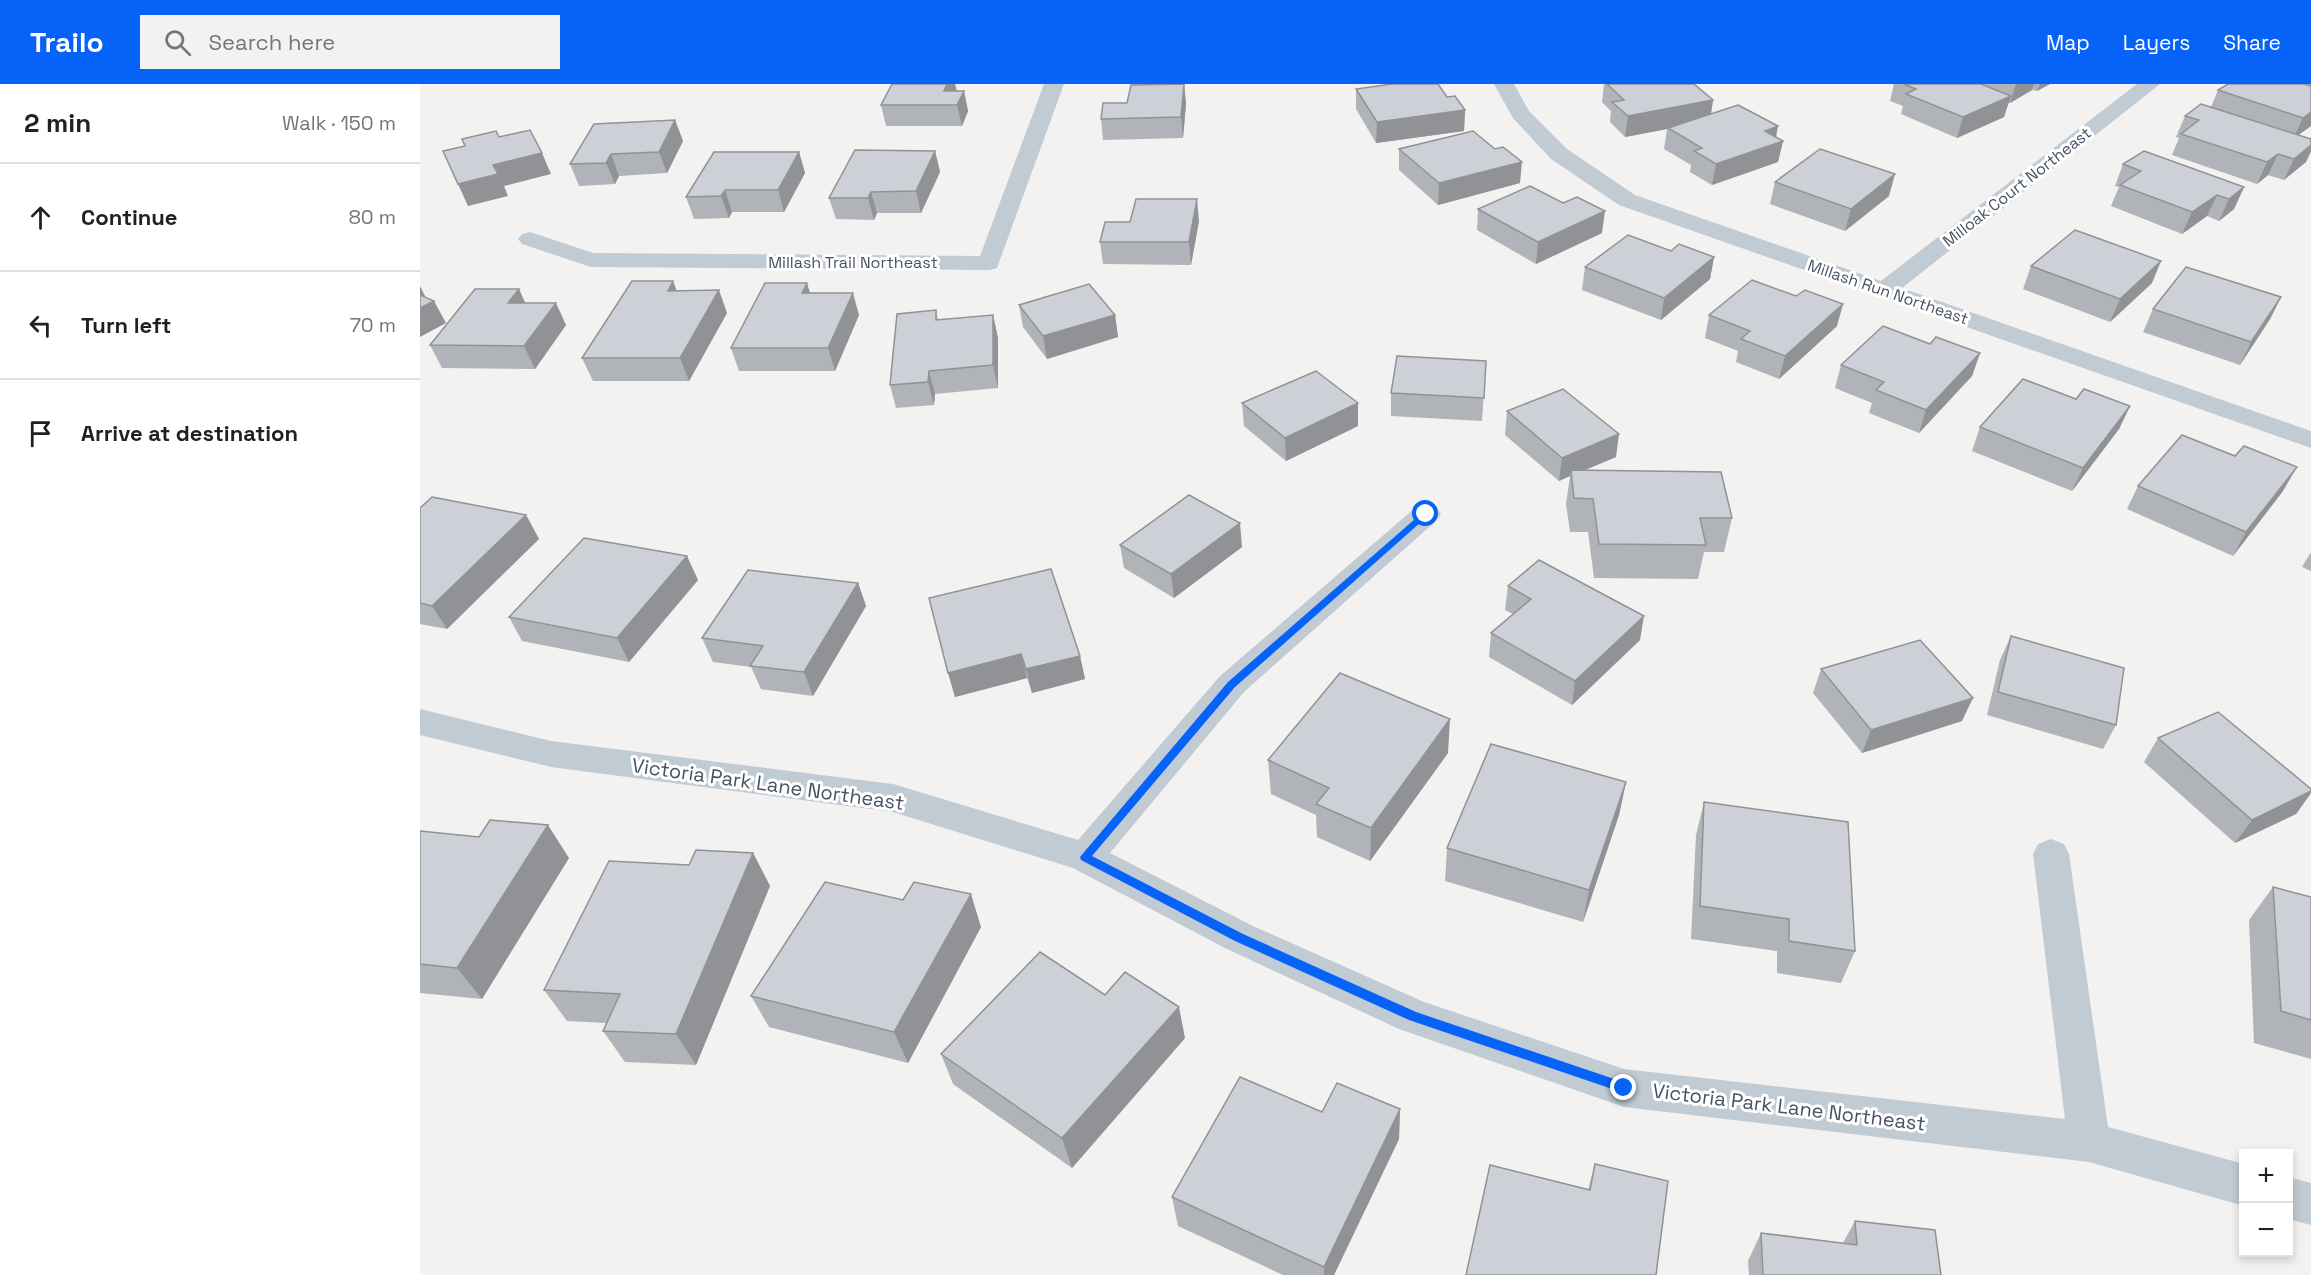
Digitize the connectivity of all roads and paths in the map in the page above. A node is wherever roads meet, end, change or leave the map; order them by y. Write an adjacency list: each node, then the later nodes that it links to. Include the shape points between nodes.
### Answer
1 (1054, 84): 4 (street, Millash Trail Northeast, via 989,263 591,260)
2 (1504, 84): 5 (street, Millash Run Northeast, via 1520,114 1559,154 1627,200)
3 (2150, 84): 5 (street, Milloak Court Northeast)
4 (530, 239)
5 (1884, 291): 6 (street, Millash Run Northeast)
6 (2311, 440)
7 (1426, 514): 10 (street, via 1232,684)
8 (420, 722): 10 (street, Victoria Park Lane Northeast, via 551,754 893,798)
9 (2051, 854): 11 (street)
10 (1085, 857): 11 (street, Victoria Park Lane Northeast, via 1239,937 1413,1016 1624,1088)
11 (2089, 1142): 12 (street, Victoria Park Lane Northeast)
12 (2239, 1184)
13 (2293, 1199): 14 (street)
14 (2311, 1204)

